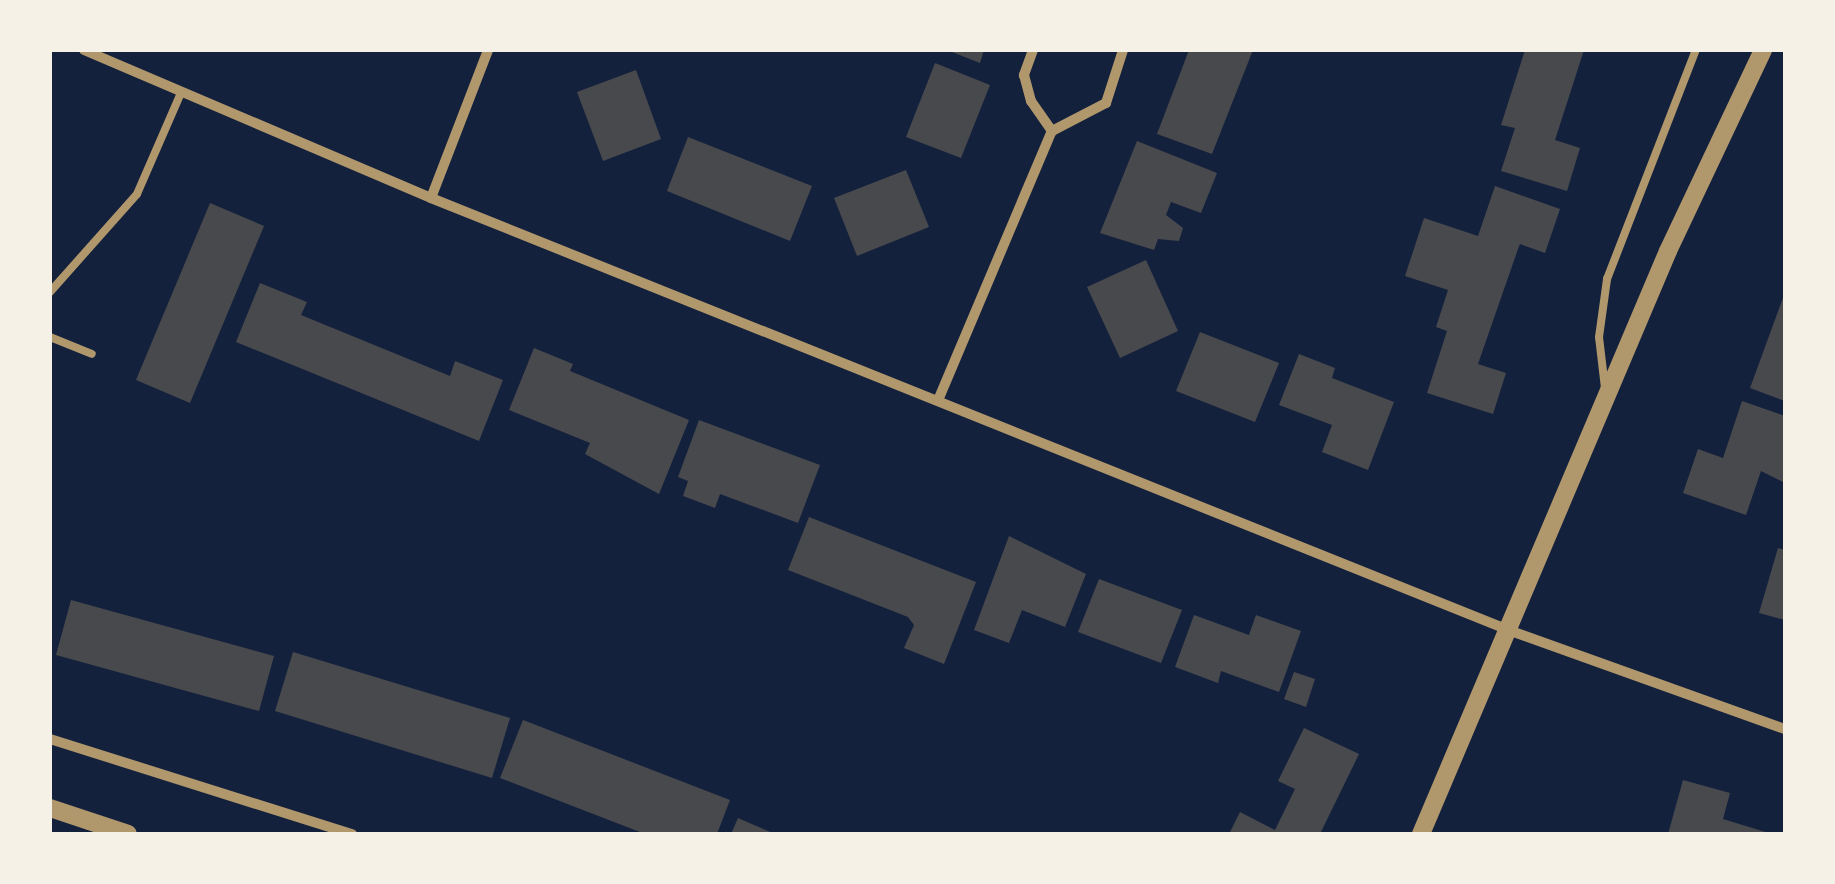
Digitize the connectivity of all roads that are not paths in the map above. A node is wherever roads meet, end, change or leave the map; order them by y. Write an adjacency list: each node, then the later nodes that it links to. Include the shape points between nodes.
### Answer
1 (84, 50): 7 (street)
2 (488, 50): 9 (street)
3 (1033, 50): 8 (street, via 1024,75 1031,102)
4 (1122, 50): 8 (street, via 1106,103)
5 (1696, 50): 14 (lane, via 1607,280 1599,337)
6 (1763, 50): 14 (street)
7 (181, 93): 9 (street); 10 (lane, via 137,194)
8 (1052, 131): 13 (street)
9 (431, 198): 13 (street)
10 (50, 292)
11 (50, 337): 12 (lane)
12 (92, 354)
13 (939, 398): 15 (street)
14 (1607, 400): 15 (street)
15 (1511, 631): 16 (street); 21 (street)
16 (1785, 729)
17 (50, 739): 20 (street)
18 (50, 808): 19 (street)
19 (128, 834)
20 (352, 834)
21 (1422, 834)

